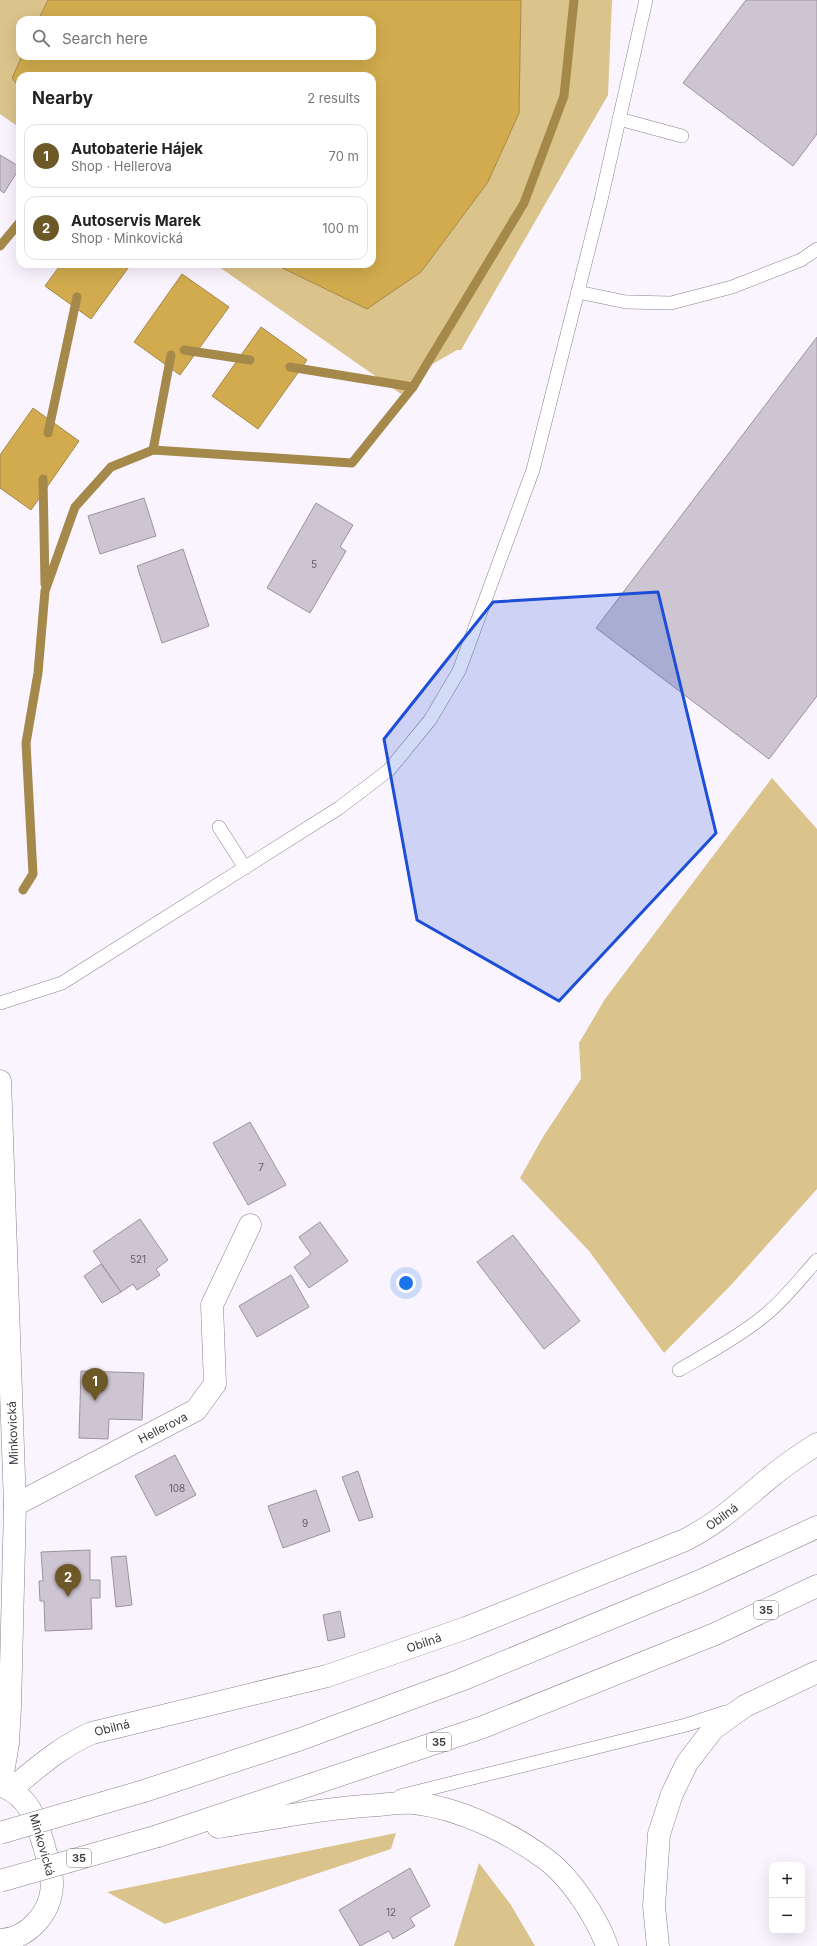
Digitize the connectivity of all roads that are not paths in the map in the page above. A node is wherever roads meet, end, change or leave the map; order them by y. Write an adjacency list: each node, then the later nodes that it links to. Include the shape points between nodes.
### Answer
1 (646, 0): 2 (lane)
2 (619, 119): 3 (lane); 5 (lane)
3 (682, 136)
4 (817, 249): 5 (lane, via 801,260 732,287 671,303 626,302)
5 (578, 292): 7 (lane, via 533,470 459,671 430,720 389,770 339,808)
6 (219, 827): 7 (lane)
7 (244, 868): 8 (lane, via 62,983)
8 (0, 1003)
9 (0, 1081): 14 (main road, Minkovická)
10 (250, 1225): 14 (main road, Hellerova, via 212,1305 215,1384 196,1410)
11 (817, 1260): 12 (lane, via 765,1315 742,1333)
12 (679, 1370)
13 (817, 1444): 19 (main road, Obilná, via 772,1475 725,1516 685,1540 466,1628 358,1666 327,1676 92,1733 60,1749)
14 (15, 1505): 19 (main road, Minkovická, via 10,1707)
15 (817, 1527): 21 (main road, bridge, via 698,1582 461,1680 301,1739 144,1791)
16 (817, 1586): 22 (main road, 35, via 715,1634 483,1727)
17 (817, 1672): 18 (main road)
18 (745, 1706): 20 (lane, via 671,1729); 26 (main road, via 713,1729 687,1763 672,1794 659,1834 654,1906)
19 (4, 1786): 24 (main road, Minkovická, via 26,1802 36,1819 52,1875 51,1896 43,1914 30,1929)
20 (356, 1806): 22 (main road); 25 (main road, via 414,1803 455,1813 502,1831 548,1860 577,1892 601,1930)
21 (0, 1833)
22 (158, 1836): 23 (main road, 35, bridge)
23 (0, 1881)
24 (10, 1941)
25 (607, 1946)
26 (658, 1946)

